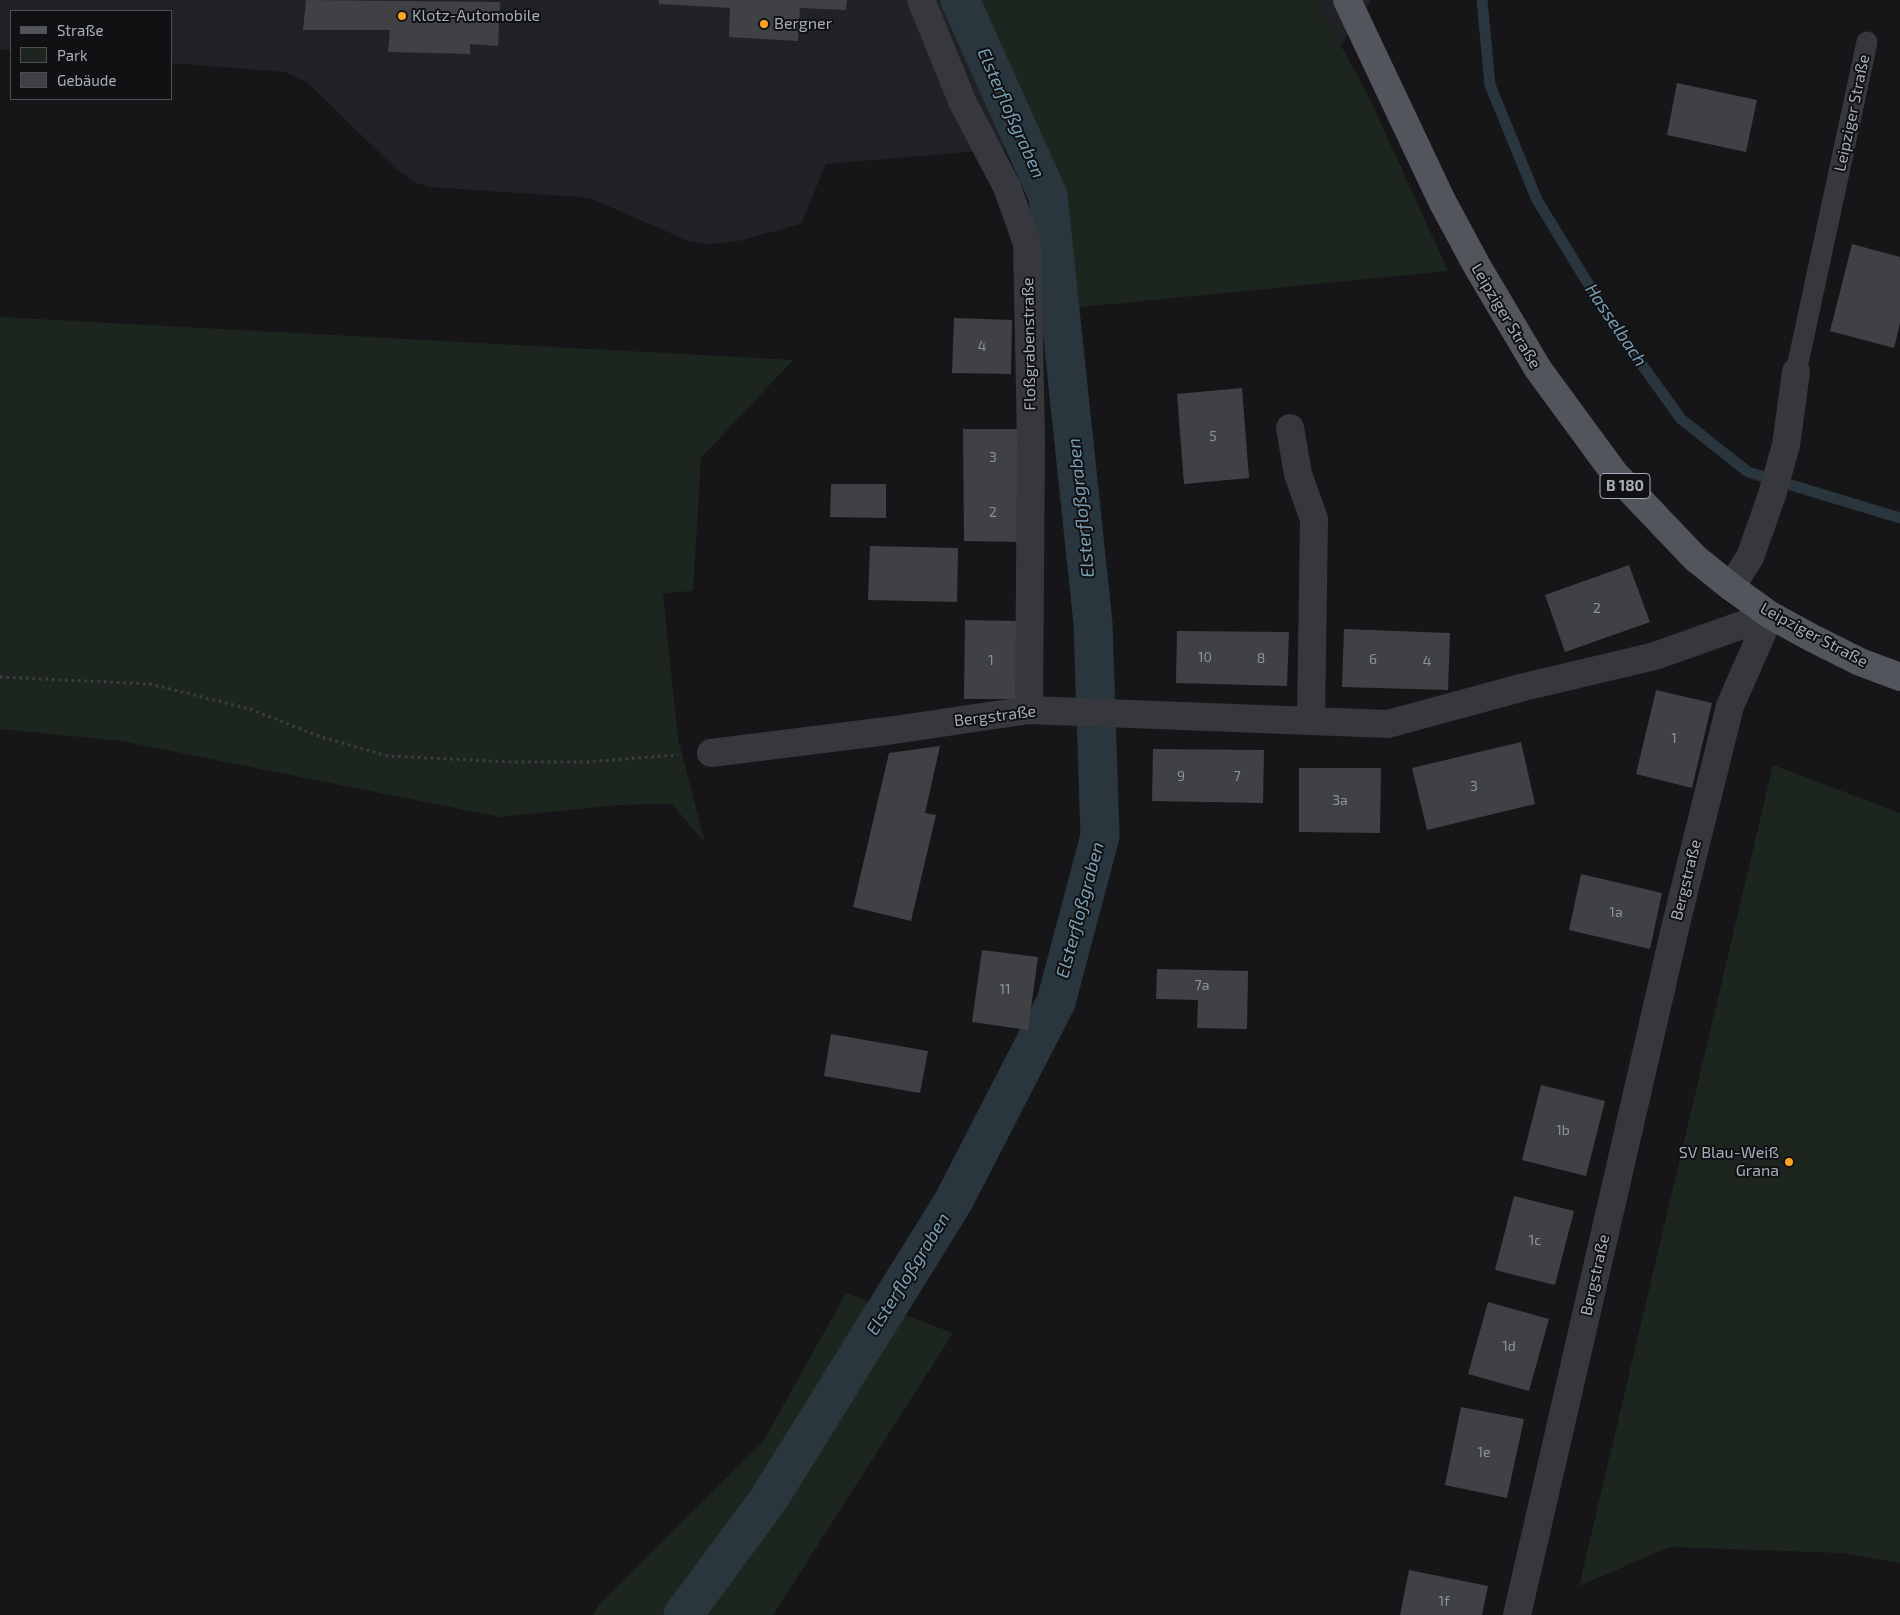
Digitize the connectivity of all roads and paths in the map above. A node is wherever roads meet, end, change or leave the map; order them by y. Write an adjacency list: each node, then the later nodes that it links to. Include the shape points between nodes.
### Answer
1 (921, 0): 10 (street, Floßgrabenstraße, via 963,102 1008,187 1027,243 1031,440)
2 (1347, 0): 6 (main road, Leipziger Straße / B 180, via 1442,201 1538,369 1615,474 1695,558)
3 (1867, 42): 4 (lane, Leipziger Straße)
4 (1796, 372): 6 (street, Leipziger Straße, via 1786,445 1772,495 1750,557)
5 (1290, 428): 11 (street, via 1298,474 1314,519)
6 (1731, 587): 7 (main road, Leipziger Straße / B 180)
7 (1770, 615): 9 (main road, Leipziger Straße / B 180, via 1860,662); 11 (street, Bergstraße, via 1655,656 1388,724); 13 (street, Bergstraße, via 1730,706 1673,933)
8 (0, 677): 12 (path, via 150,684 250,709 321,737 388,756 587,762)
9 (1900, 677)
10 (1029, 710): 11 (street, Bergstraße); 12 (street, Bergstraße)
11 (1311, 721)
12 (711, 753)
13 (1517, 1615)

